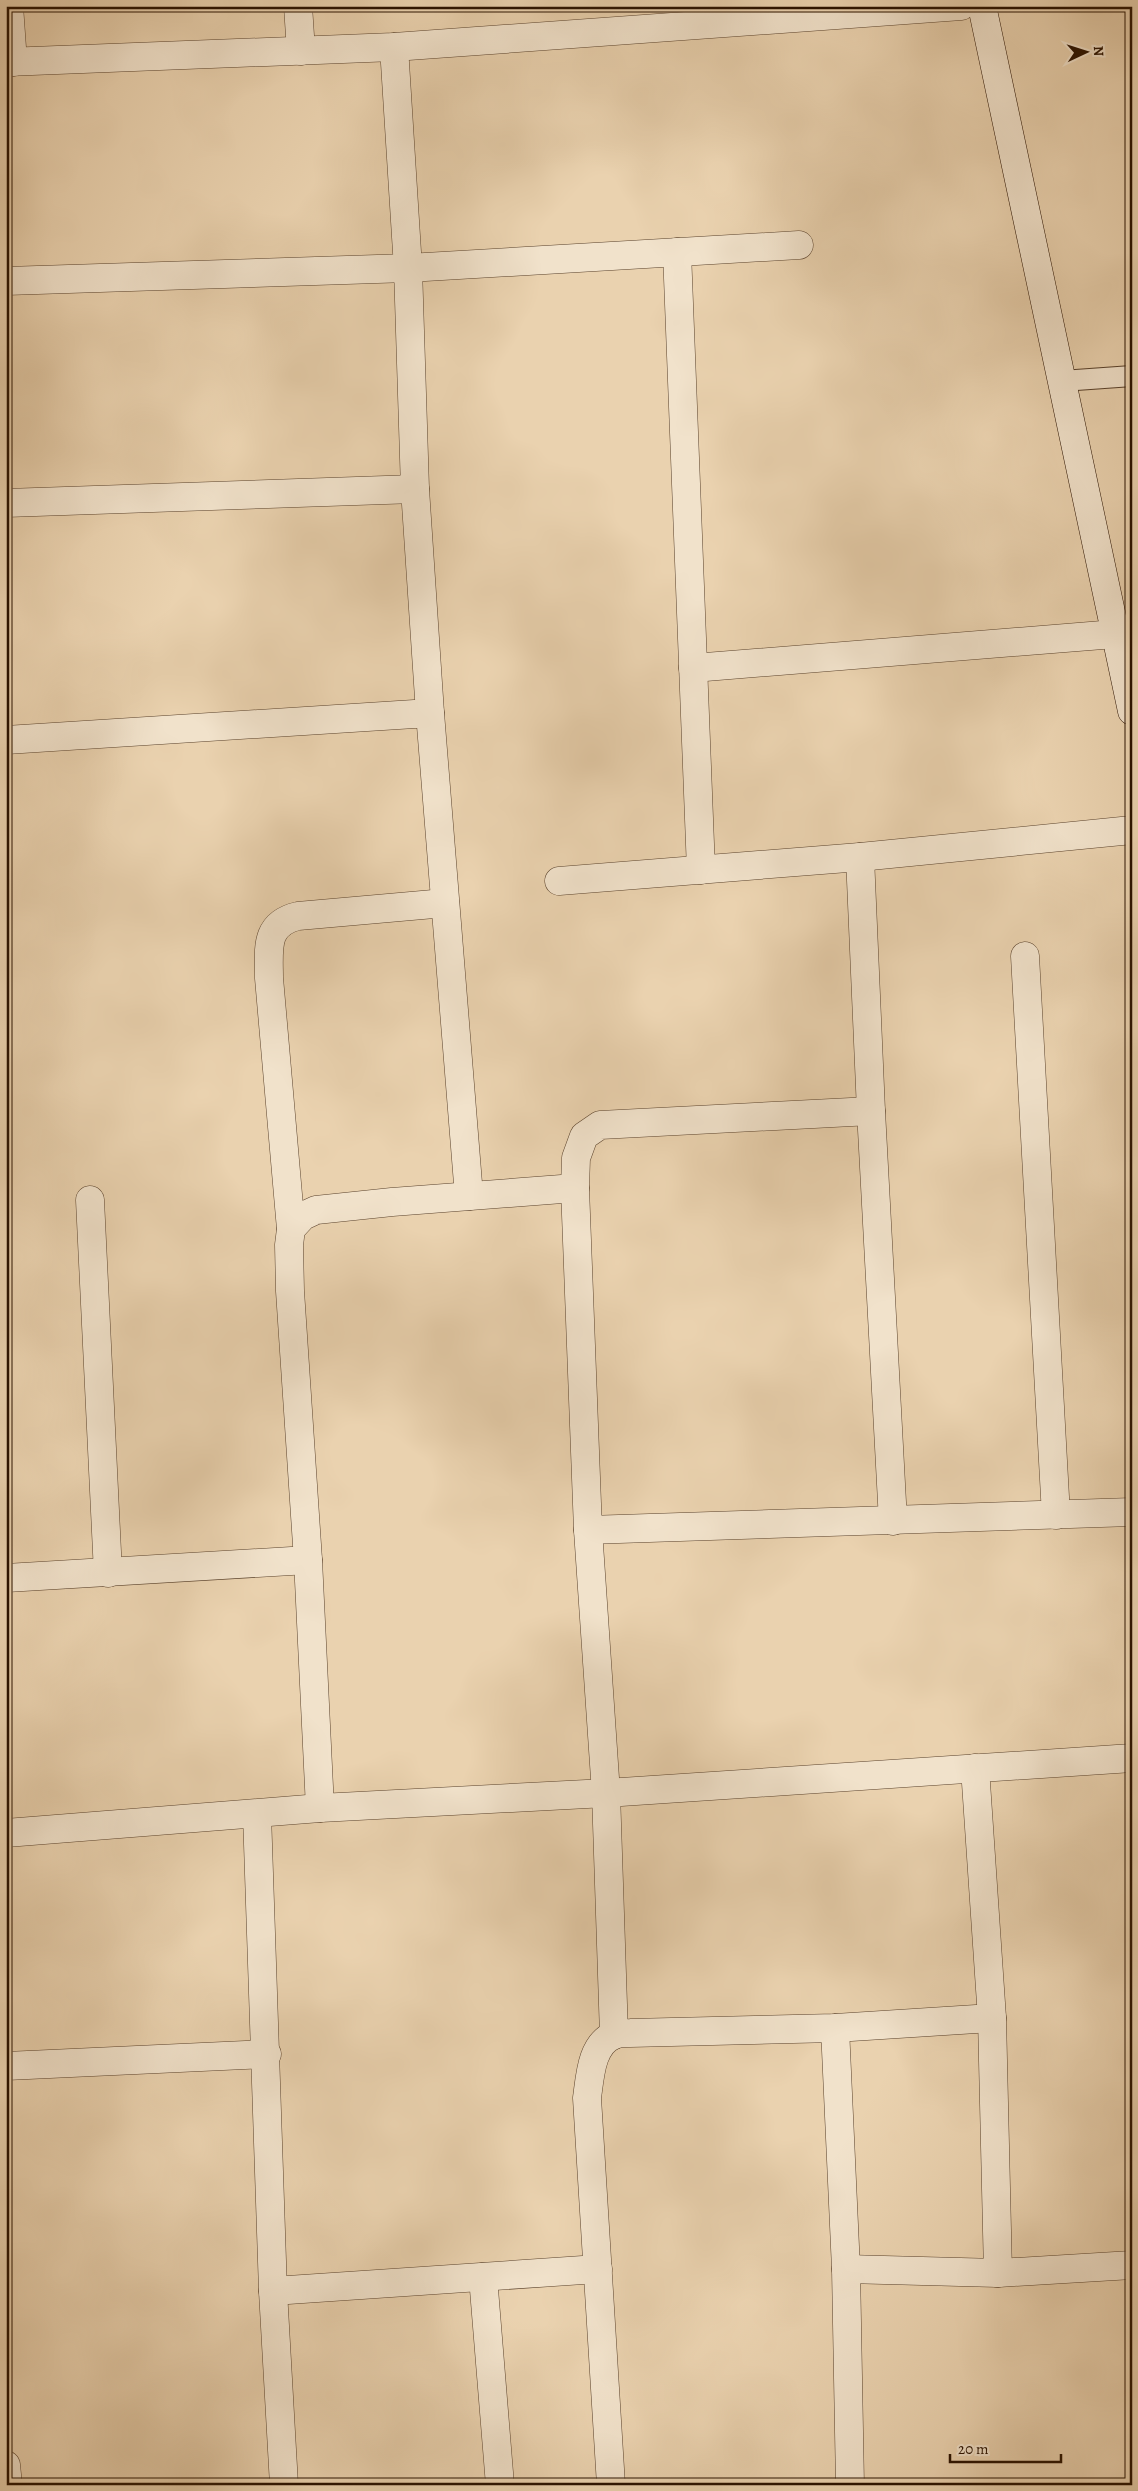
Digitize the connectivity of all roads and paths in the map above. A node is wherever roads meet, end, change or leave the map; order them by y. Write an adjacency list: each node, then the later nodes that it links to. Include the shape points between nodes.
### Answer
1 (9, 6): 7 (street)
2 (298, 6): 6 (street)
3 (961, 6): 5 (street)
4 (982, 6): 13 (street)
5 (394, 47): 6 (street); 10 (street)
6 (301, 51): 7 (street)
7 (9, 62)
8 (799, 245): 9 (street)
9 (677, 252): 10 (street); 17 (street)
10 (408, 268): 11 (street); 14 (street)
11 (6, 281)
12 (1132, 376): 13 (lane)
13 (1062, 381): 16 (street)
14 (414, 490): 15 (street); 19 (street)
15 (6, 503)
16 (1115, 634): 17 (street); 18 (street)
17 (694, 668): 23 (street)
18 (1132, 711)
19 (430, 713): 20 (street); 25 (street)
20 (6, 740)
21 (1132, 830): 22 (street)
22 (860, 857): 23 (street); 27 (street)
23 (701, 870): 24 (street)
24 (559, 881)
25 (445, 903): 29 (street); 31 (street, via 298,916 284,919 274,928 269,978)
26 (1025, 956): 33 (street)
27 (871, 1111): 28 (street, via 600,1125 584,1136 576,1158); 34 (street)
28 (575, 1188): 29 (street); 35 (street)
29 (469, 1196): 31 (street, via 316,1210 303,1216)
30 (90, 1200): 37 (street)
31 (290, 1229): 36 (street, via 290,1292)
32 (1132, 1512): 33 (street)
33 (1056, 1515): 34 (street)
34 (894, 1521): 35 (street)
35 (588, 1530): 41 (street)
36 (308, 1560): 37 (street); 42 (street)
37 (108, 1574): 38 (street)
38 (6, 1578)
39 (1132, 1758): 40 (street)
40 (975, 1768): 41 (street); 45 (street)
41 (606, 1793): 42 (street); 47 (street)
42 (320, 1808): 43 (street)
43 (257, 1814): 44 (street); 48 (street)
44 (6, 1833)
45 (992, 2018): 46 (street); 53 (street)
46 (834, 2028): 47 (street); 52 (street)
47 (614, 2035): 51 (street, via 602,2044 592,2064 587,2098)
48 (267, 2054): 49 (street); 55 (street)
49 (6, 2066)
50 (1132, 2265): 53 (street)
51 (598, 2269): 54 (street); 60 (street)
52 (846, 2269): 53 (street); 61 (street)
53 (998, 2273)
54 (483, 2277): 55 (street); 59 (street)
55 (274, 2291): 58 (street)
56 (6, 2465): 57 (street)
57 (8, 2485)
58 (284, 2485)
59 (500, 2485)
60 (611, 2485)
61 (850, 2485)

